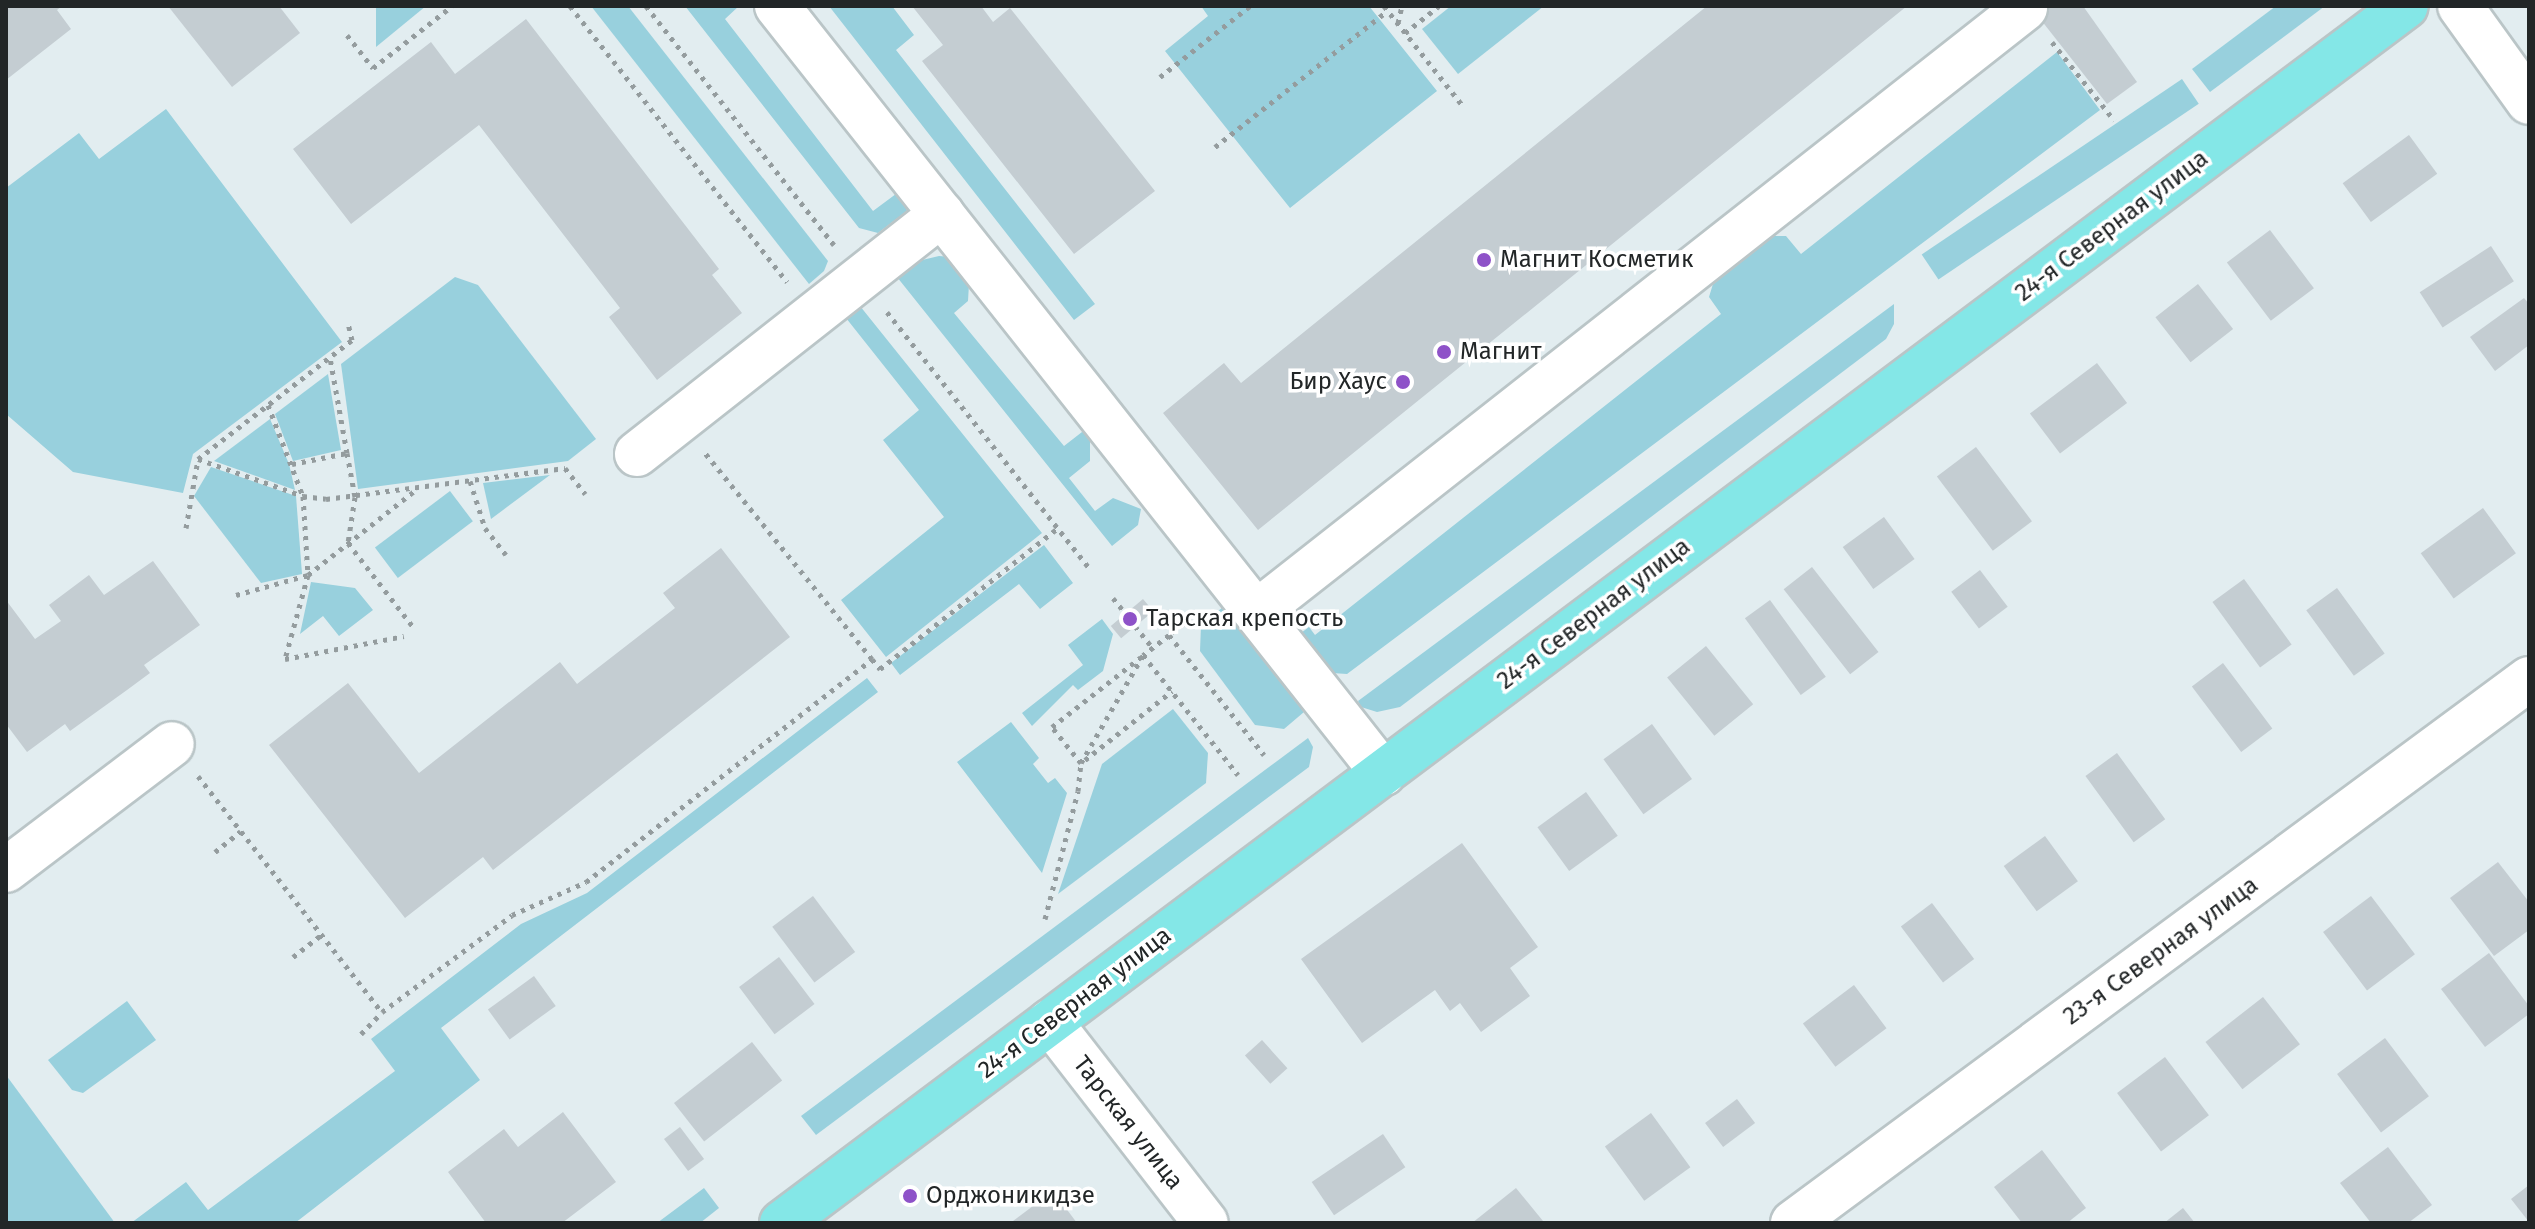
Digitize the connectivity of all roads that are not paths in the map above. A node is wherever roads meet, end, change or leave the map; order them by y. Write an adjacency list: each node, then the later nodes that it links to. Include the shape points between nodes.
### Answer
1 (777, 6): 6 (street)
2 (2406, 6): 11 (main road, 24-я Северная улица)
3 (2460, 6): 5 (street)
4 (2025, 8): 8 (street)
5 (2529, 102)
6 (942, 214): 7 (street); 8 (street)
7 (637, 454)
8 (1257, 612): 11 (street)
9 (2529, 679): 16 (street, 23-я Северная улица)
10 (172, 744): 12 (street)
11 (1383, 773): 13 (main road, 24-я Северная улица)
12 (6, 870)
13 (1050, 1022): 14 (main road, 24-я Северная улица); 15 (street, Тарская улица)
14 (782, 1223)
15 (1206, 1223)
16 (1793, 1223)

